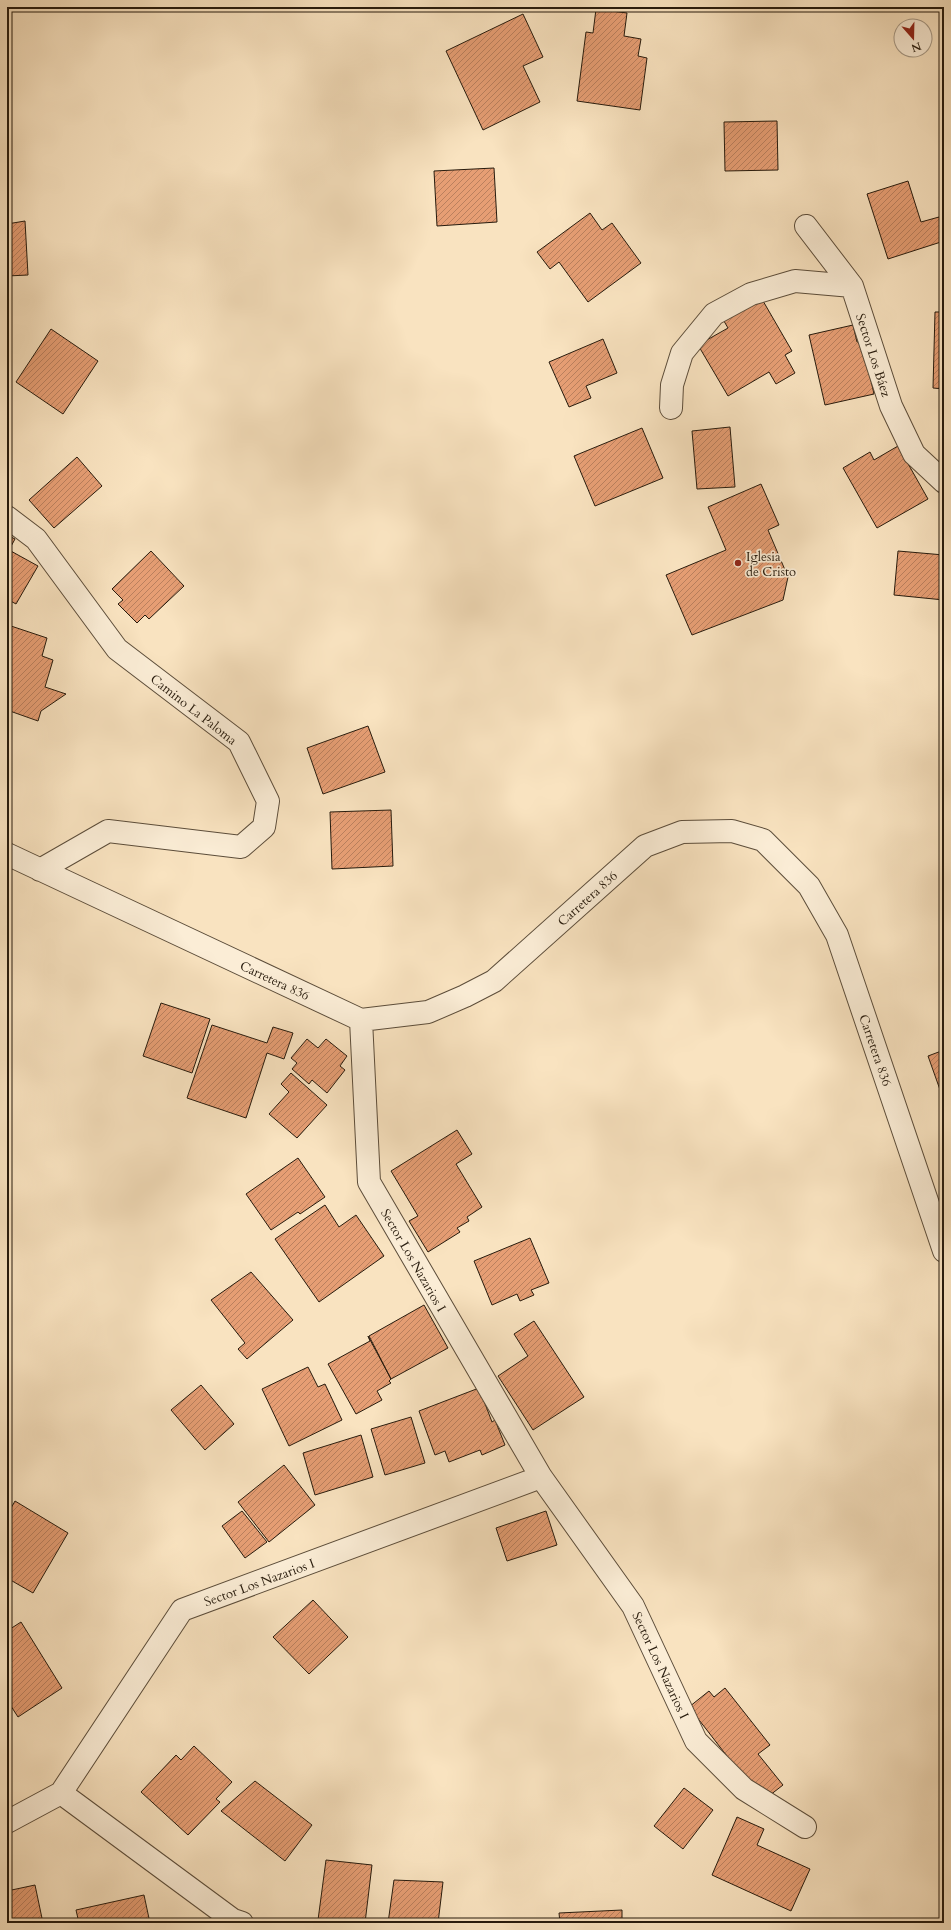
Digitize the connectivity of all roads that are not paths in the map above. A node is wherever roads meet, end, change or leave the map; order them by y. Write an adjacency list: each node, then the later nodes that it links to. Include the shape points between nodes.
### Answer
1 (806, 226): 2 (street, Sector Los Báez)
2 (852, 286): 3 (street, via 795,281 751,294 714,314 682,353 672,386); 4 (street, Sector Los Báez, via 891,406 914,454)
3 (671, 408)
4 (944, 482)
5 (7, 517): 7 (street, Camino La Paloma, via 36,539 116,649 239,742 268,801 264,827 241,847 108,832)
6 (7, 854): 7 (street, Carretera 836)
7 (40, 870): 8 (street, Carretera 836)
8 (361, 1020): 9 (street, Carretera 836, via 428,1012 494,981 645,846 682,832 732,831 763,840 809,886 837,935); 10 (street, Sector Los Nazarios I, via 369,1182)
9 (942, 1239)
10 (541, 1477): 11 (street, Sector Los Nazarios I, via 182,1610); 13 (street, Sector Los Nazarios I, via 633,1606 696,1741 744,1789)
11 (61, 1793): 12 (street, Sector Los Nazarios I); 14 (street, via 233,1920)
12 (7, 1822)
13 (805, 1827)
14 (242, 1923)

